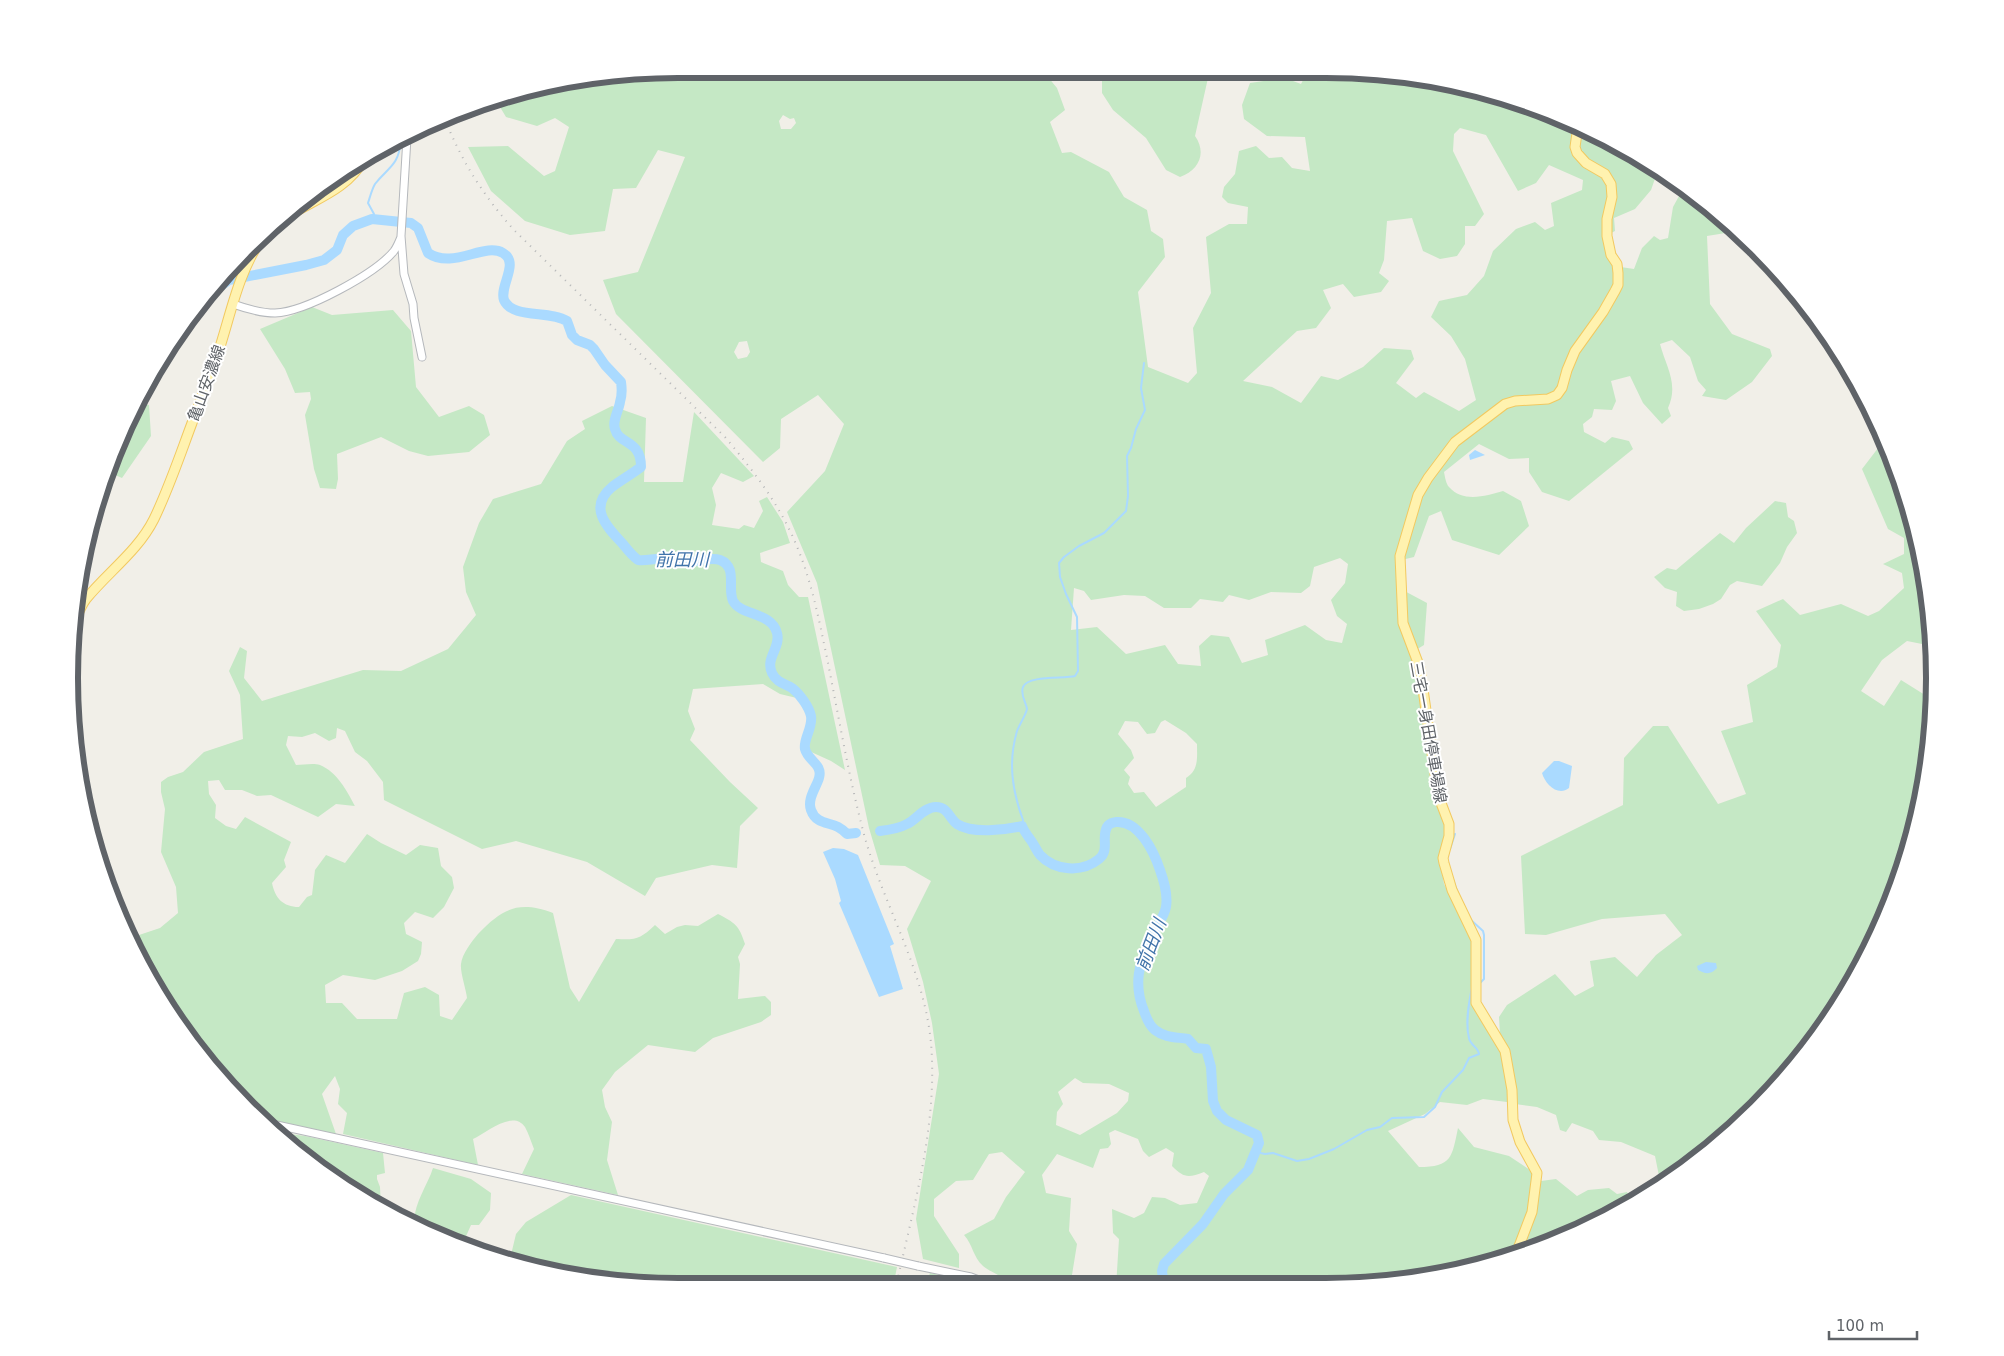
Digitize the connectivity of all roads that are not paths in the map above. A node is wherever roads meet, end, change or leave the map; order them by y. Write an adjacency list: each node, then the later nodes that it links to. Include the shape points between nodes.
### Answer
1 (1577, 132): 11 (main road, 三宅一身田停車場線, via 1577,153 1605,174 1611,184 1607,236 1616,264 1618,285 1604,312 1572,355 1557,395 1505,404 1455,442 1418,495 1400,556 1404,623 1420,668 1438,795 1449,824 1444,863 1452,890 1476,940 1476,1003 1505,1051 1512,1090 1512,1120 1537,1174 1532,1212)
2 (407, 142): 5 (street)
3 (357, 171): 4 (main road, 亀山安濃線, via 338,189)
4 (308, 206)
5 (402, 236): 7 (street, via 394,251 378,265 334,293 277,313 259,312); 8 (street, via 404,274)
6 (252, 254): 7 (main road, 亀山安濃線)
7 (233, 304): 9 (main road, 亀山安濃線, via 218,354 154,519 131,551)
8 (422, 356)
9 (84, 597)
10 (278, 1126): 12 (street, bridge)
11 (1519, 1247)
12 (974, 1278)

